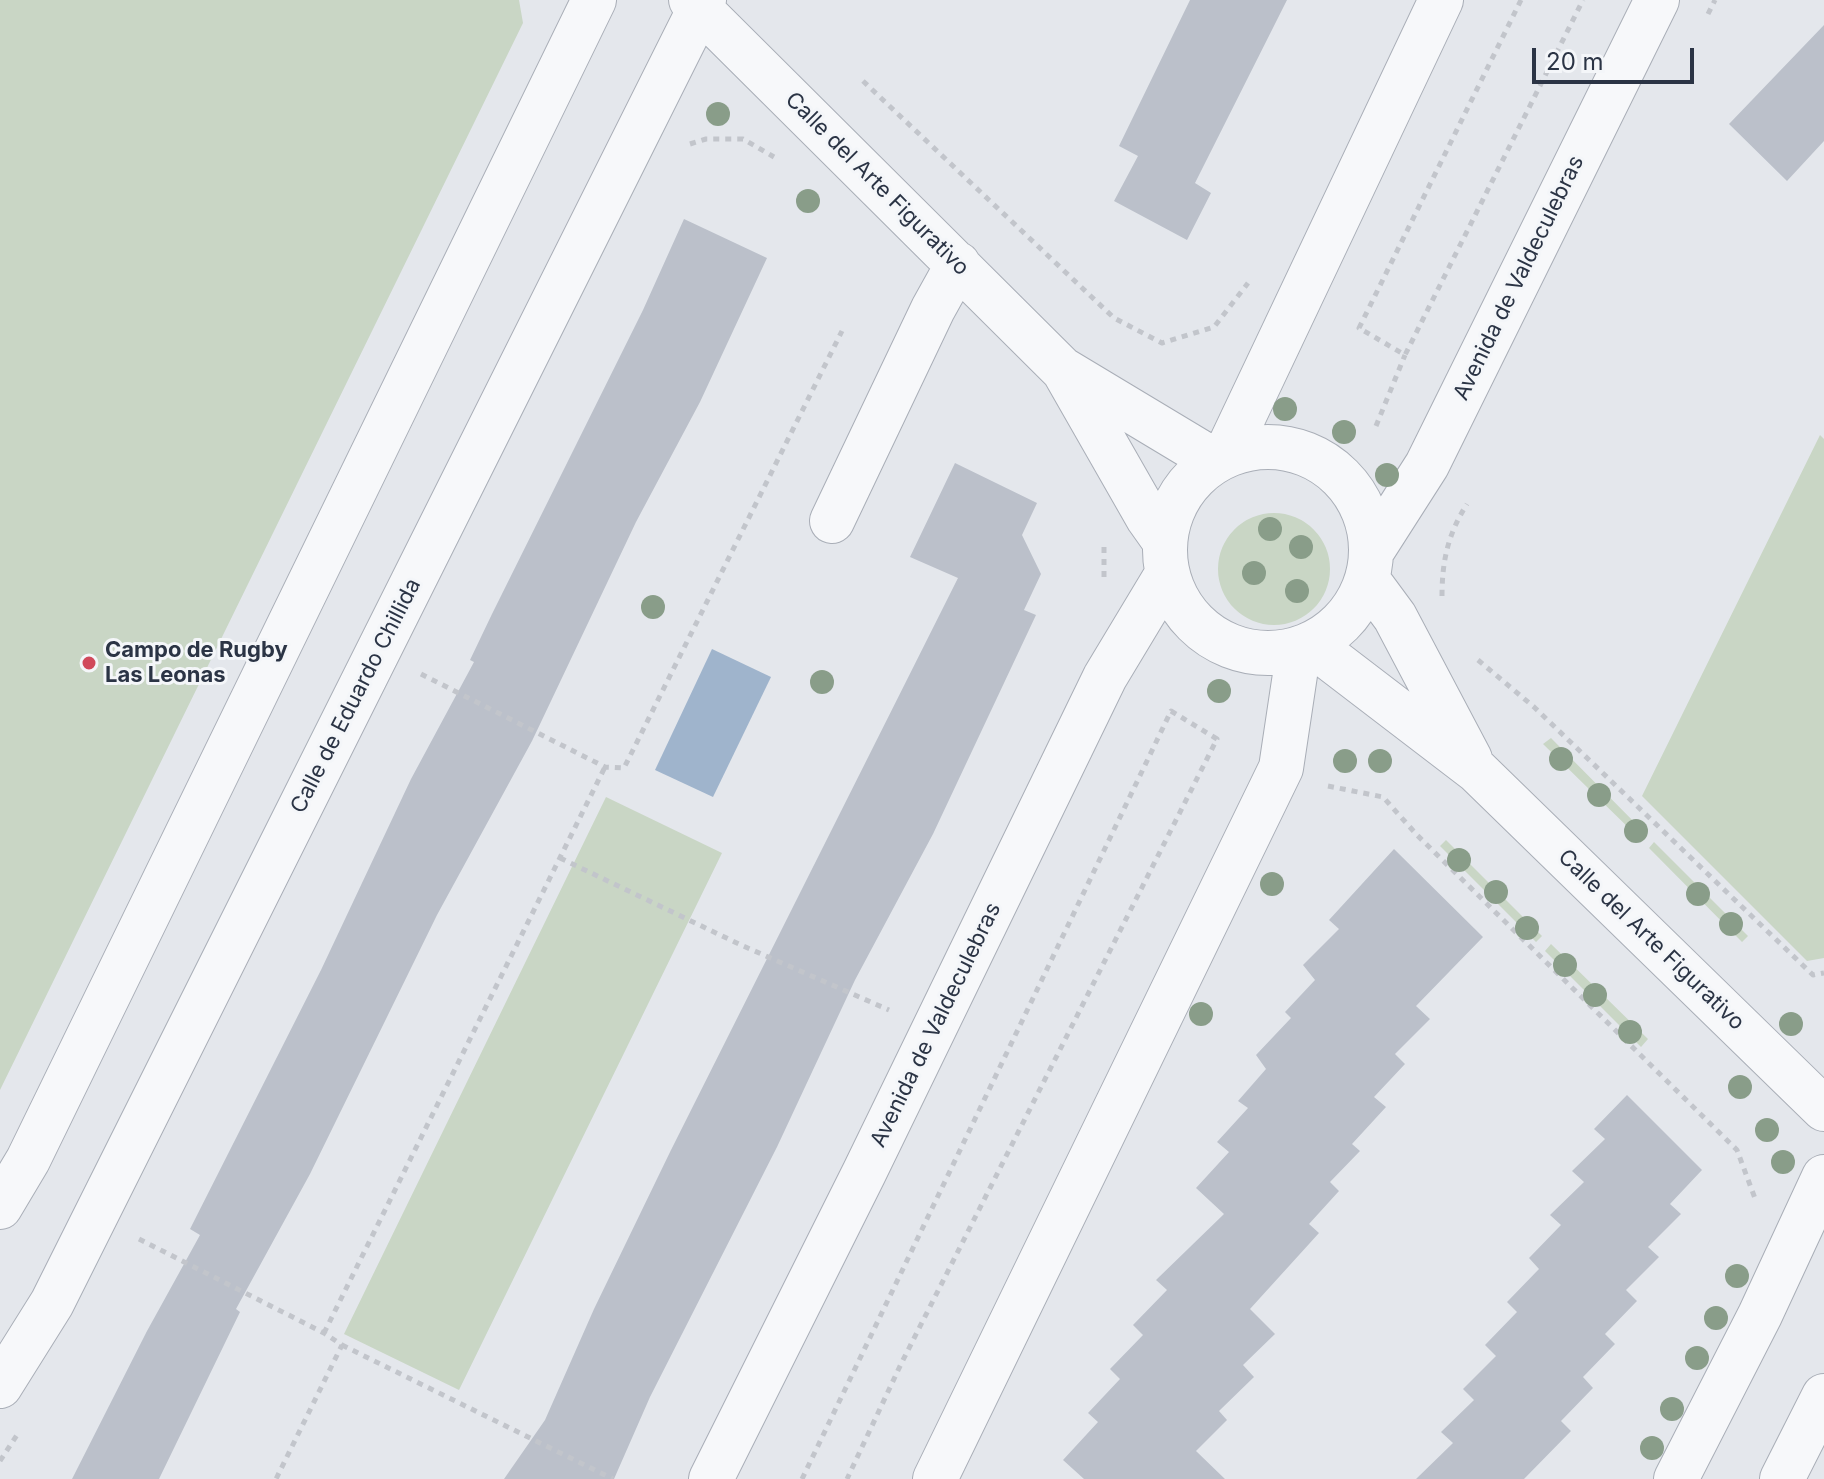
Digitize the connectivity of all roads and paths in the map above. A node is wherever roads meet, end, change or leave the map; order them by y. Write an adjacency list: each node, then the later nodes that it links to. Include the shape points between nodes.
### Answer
1 (594, 0): 34 (street, via 28,1160)
2 (1441, 0): 14 (street)
3 (1521, 0): 11 (path, via 1359,328)
4 (1583, 0): 11 (path)
5 (1657, 0): 19 (street, Avenida de Valdeculebras, via 1427,465)
6 (698, 3): 8 (street, Calle del Arte Figurativo); 38 (street, Calle de Eduardo Chillida, via 52,1303)
7 (863, 81): 9 (path, via 1114,318 1162,343 1214,327)
8 (958, 264): 12 (street, Calle del Arte Figurativo); 16 (street)
9 (1256, 271)
10 (842, 331): 25 (path, via 624,768)
11 (1405, 355): 13 (path)
12 (1062, 369): 14 (street, Calle del Arte Figurativo); 18 (street, Calle del Arte Figurativo)
13 (1376, 426)
14 (1220, 458): 18 (street, via 1180,495 1169,517); 19 (street, via 1258,447 1293,450 1324,464 1350,487 1366,517)
15 (1467, 503): 21 (path, via 1452,529 1442,566)
16 (832, 521)
17 (1104, 532): 20 (path, via 1105,577)
18 (1166, 558): 22 (street, via 1180,606 1203,631 1232,647 1266,653); 42 (street, Avenida de Valdeculebras)
19 (1370, 565): 22 (street, via 1355,606 1336,629); 26 (street, Calle del Arte Figurativo)
20 (1099, 589)
21 (1442, 605)
22 (1305, 646): 26 (street, Calle del Arte Figurativo); 45 (street, via 1281,768)
23 (1477, 659): 29 (path, via 1534,707 1813,975)
24 (413, 670): 25 (path)
25 (605, 767): 28 (path)
26 (1477, 771): 31 (street, Calle del Arte Figurativo)
27 (1328, 786): 33 (path, via 1383,797 1737,1150)
28 (560, 858): 30 (path); 36 (path)
29 (1824, 973)
30 (893, 1012)
31 (1824, 1109)
32 (1824, 1177): 46 (street)
33 (1757, 1200)
34 (0, 1207)
35 (133, 1236): 36 (path)
36 (324, 1333): 37 (path)
37 (342, 1345): 40 (path); 41 (path)
38 (0, 1386)
39 (1824, 1396): 47 (street)
40 (276, 1479)
41 (613, 1479)
42 (711, 1479)
43 (802, 1479): 44 (path, via 1171,711 1217,739)
44 (847, 1479)
45 (935, 1479)
46 (1676, 1479)
47 (1782, 1479)

